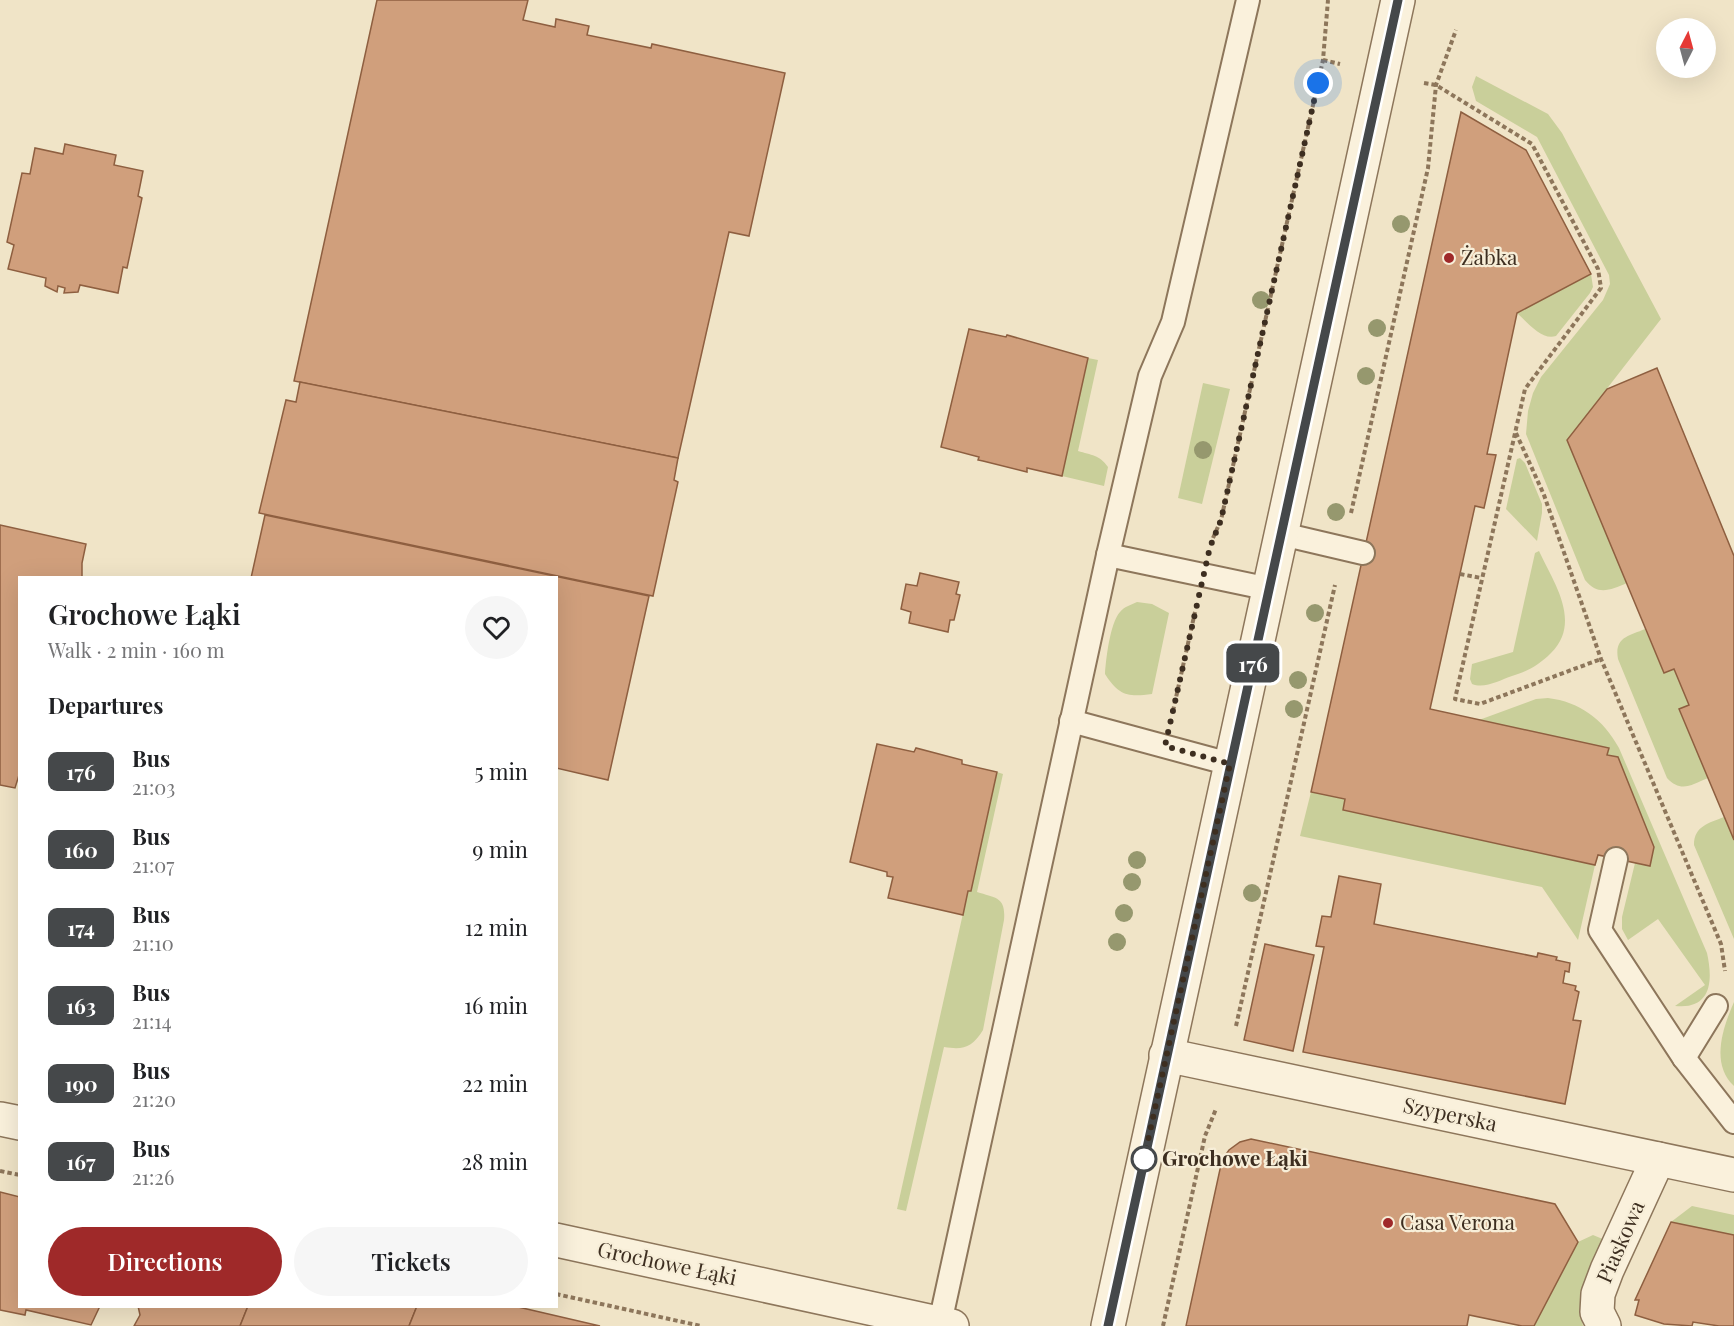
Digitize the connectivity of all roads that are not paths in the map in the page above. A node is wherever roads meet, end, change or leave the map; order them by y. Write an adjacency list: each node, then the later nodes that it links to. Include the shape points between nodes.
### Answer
1 (1248, 0): 5 (lane, via 1173,322 1150,376)
2 (1398, 0): 3 (street)
3 (1282, 534): 4 (lane); 6 (street)
4 (1364, 553)
5 (1108, 555): 6 (lane); 7 (lane)
6 (1270, 590): 8 (street)
7 (1071, 721): 8 (lane); 19 (lane)
8 (1230, 764): 11 (street)
9 (1616, 859): 12 (lane, via 1600,930)
10 (1716, 1006): 12 (lane)
11 (1166, 1055): 16 (street, Szyperska); 20 (street)
12 (1684, 1058): 14 (lane)
13 (0, 1119): 15 (street)
14 (1734, 1122)
15 (18, 1123)
16 (1658, 1159): 17 (street, Szyperska); 21 (street, Piaskowa, via 1599,1294 1597,1312)
17 (1734, 1175)
18 (558, 1240): 19 (street, Grochowe Łąki)
19 (946, 1325)
20 (1108, 1326)
21 (1604, 1326)

